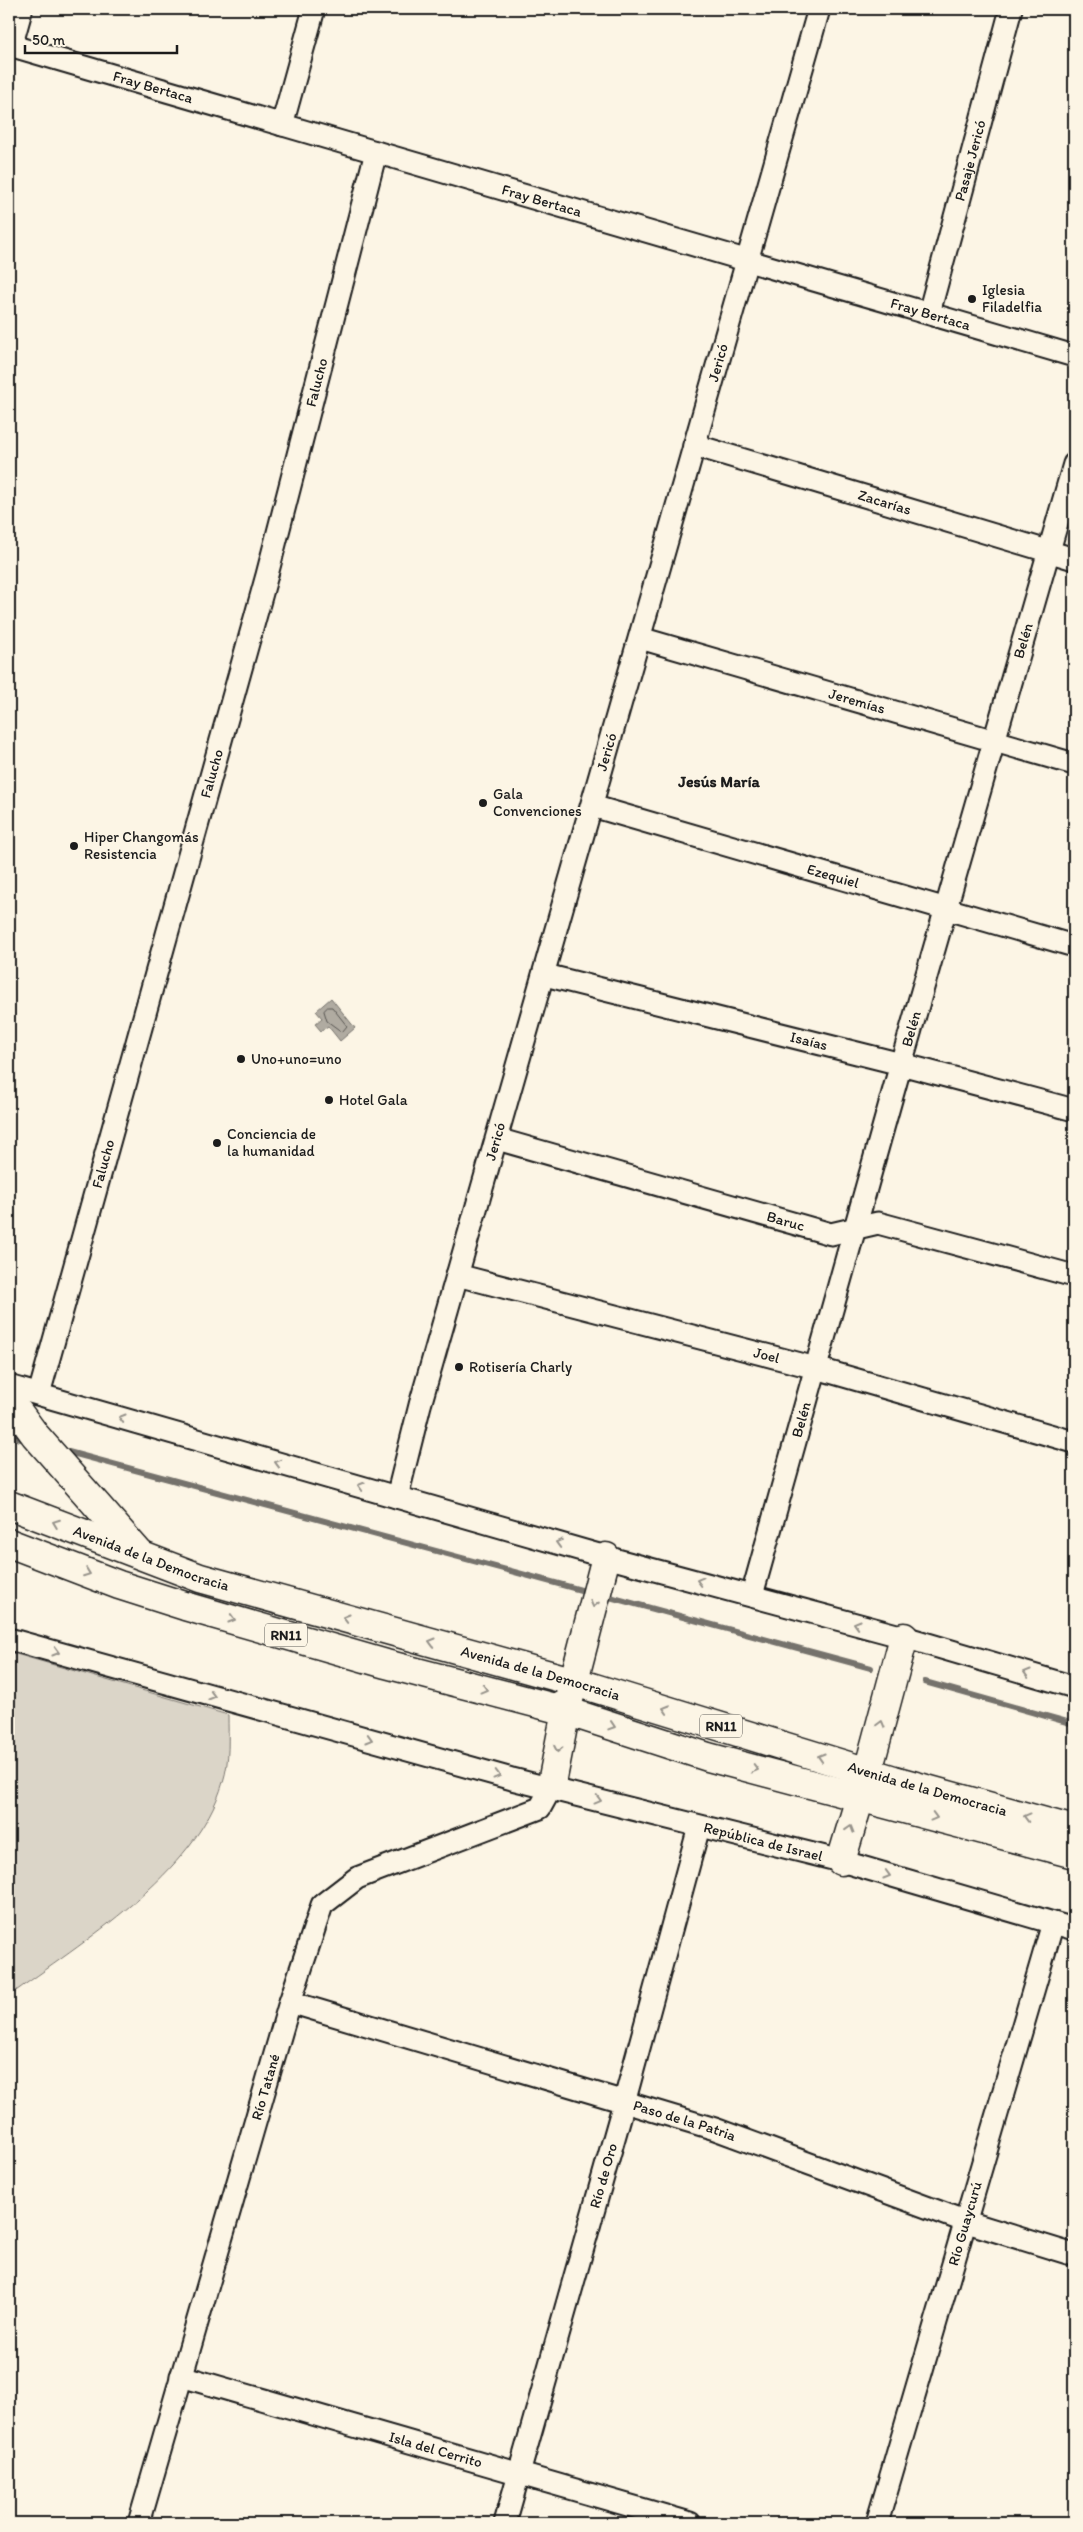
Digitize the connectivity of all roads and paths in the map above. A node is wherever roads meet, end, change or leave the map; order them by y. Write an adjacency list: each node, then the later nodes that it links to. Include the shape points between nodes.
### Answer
1 (19, 9): 5 (main road)
2 (314, 9): 6 (street)
3 (819, 9): 8 (street, Jericó)
4 (1011, 9): 9 (street, Pasaje Jericó)
5 (9, 45): 6 (street, Fray Bertaca)
6 (282, 124): 7 (street, Fray Bertaca)
7 (376, 152): 8 (street, Fray Bertaca); 30 (street, Falucho, via 268,575)
8 (748, 262): 9 (street, Fray Bertaca); 11 (street, Jericó)
9 (929, 313): 10 (street, Fray Bertaca)
10 (1074, 356)
11 (694, 445): 13 (street, Zacarías); 15 (street, Jericó)
12 (1074, 464): 13 (street, Belén)
13 (1048, 552): 14 (street, Zacarías); 16 (street, Belén)
14 (1074, 559)
15 (640, 638): 16 (street, Jeremías); 18 (street, Jericó)
16 (995, 741): 17 (street, Jeremías); 19 (street, Belén)
17 (1074, 764)
18 (592, 806): 19 (street, Ezequiel); 21 (street, Jericó)
19 (947, 909): 20 (street, Ezequiel); 22 (street, Belén)
20 (1074, 946)
21 (545, 975): 22 (street, Isaías); 24 (street, Jericó)
22 (902, 1064): 23 (street, Isaías); 25 (street, Belén)
23 (1074, 1110)
24 (497, 1139): 25 (street, Baruc, via 831,1234); 26 (street, Jericó)
25 (855, 1228): 27 (street, Baruc, via 878,1223); 28 (street, Belén)
26 (457, 1275): 28 (street, Joel); 33 (street, Jericó)
27 (1074, 1276)
28 (816, 1368): 32 (street, Joel); 38 (street, Belén)
29 (9, 1386): 30 (street)
30 (39, 1394): 33 (street, one-way to 30)
31 (9, 1405): 36 (highway)
32 (1074, 1442)
33 (397, 1497): 37 (street, one-way to 33)
34 (9, 1505): 36 (highway, Avenida de la Democracia / RN11, one-way to 34)
35 (9, 1544): 43 (highway, Avenida de la Democracia / RN11, one-way to 43, via 185,1606 386,1664)
36 (144, 1557): 42 (highway, Avenida de la Democracia / RN11, one-way to 36, via 200,1578)
37 (606, 1557): 38 (street, one-way to 37); 42 (highway, one-way to 42)
38 (752, 1595): 39 (street, one-way to 38)
39 (904, 1637): 41 (street, one-way to 39); 44 (highway, one-way to 39)
40 (9, 1639): 45 (street, República de Israel, one-way to 45)
41 (1073, 1680)
42 (575, 1682): 43 (highway); 44 (highway, Avenida de la Democracia / RN11, one-way to 42)
43 (566, 1711): 45 (highway, one-way to 45); 46 (highway, Avenida de la Democracia / RN11, one-way to 46, via 708,1757)
44 (868, 1771): 46 (highway); 48 (highway, Avenida de la Democracia / RN11, one-way to 44)
45 (551, 1788): 47 (street, República de Israel, one-way to 47); 53 (street, Río Tatané, via 540,1808 357,1878 322,1905)
46 (860, 1797): 49 (highway, Avenida de la Democracia / RN11, one-way to 49); 50 (highway, one-way to 46)
47 (699, 1827): 50 (street, República de Israel); 54 (street, Río de Oro)
48 (1074, 1830)
49 (1074, 1854)
50 (840, 1861): 51 (street, República de Israel, one-way to 51)
51 (1053, 1923): 52 (street, República de Israel); 55 (street, Río Guaycurú)
52 (1074, 1929)
53 (290, 2002): 54 (street, Paso de la Patria); 57 (street, Río Tatané)
54 (624, 2103): 55 (street, Paso de la Patria, via 715,2129); 58 (street, Río de Oro)
55 (967, 2222): 56 (street, Paso de la Patria); 62 (street, Río Guaycurú)
56 (1074, 2255)
57 (181, 2376): 58 (street, Isla del Cerrito); 59 (street, Río Tatané)
58 (519, 2472): 60 (street, Río de Oro); 61 (street, Isla del Cerrito)
59 (139, 2523)
60 (505, 2523)
61 (690, 2523)
62 (877, 2523)

